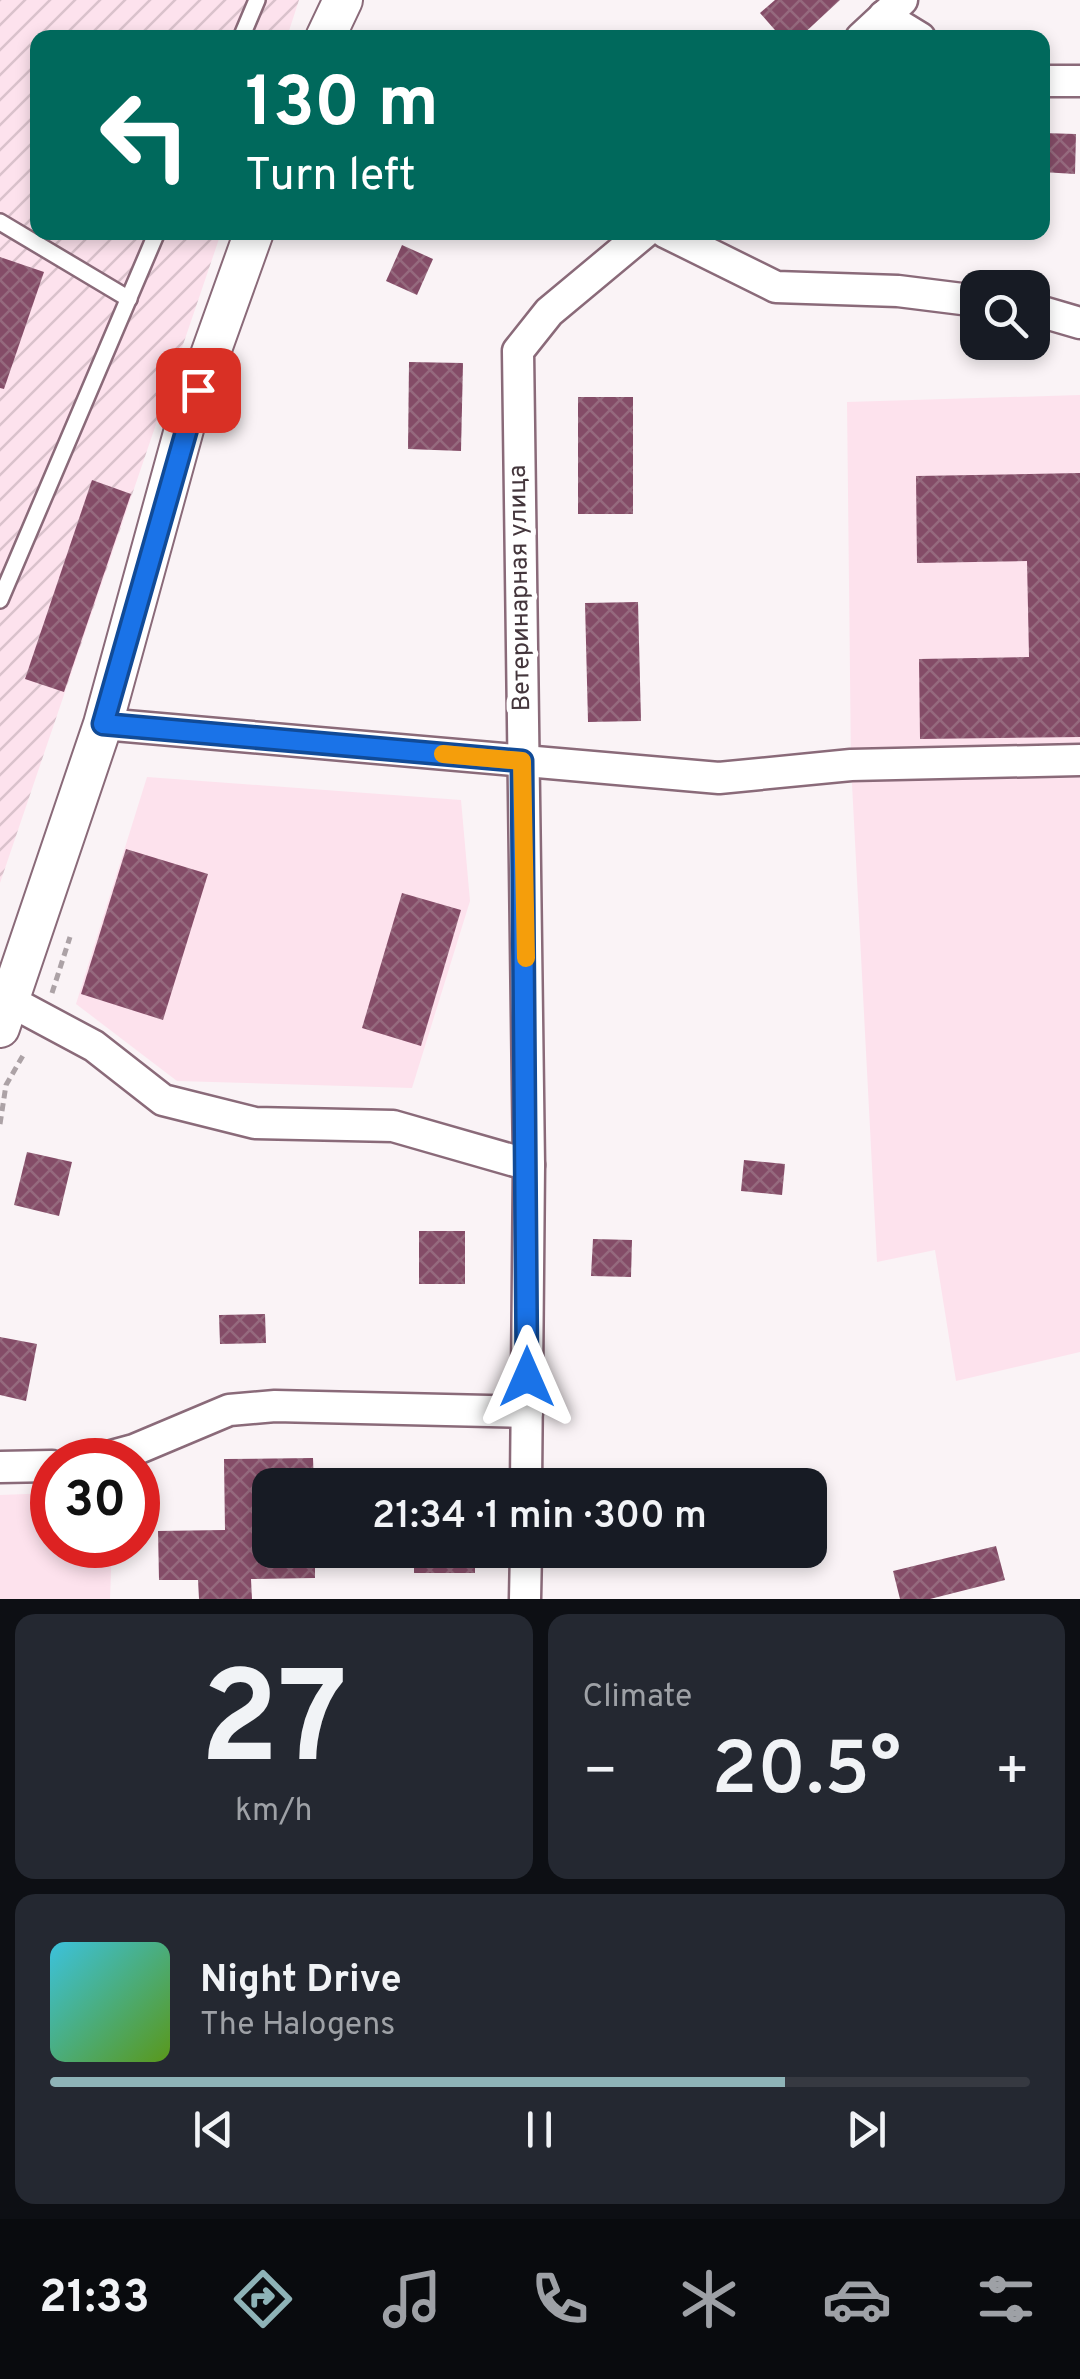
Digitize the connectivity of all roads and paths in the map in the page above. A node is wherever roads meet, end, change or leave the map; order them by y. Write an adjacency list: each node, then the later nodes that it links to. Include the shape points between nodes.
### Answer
1 (257, 0): 4 (lane)
2 (342, 0): 5 (street)
3 (893, 8): 6 (street); 7 (street)
4 (244, 30)
5 (329, 30)
6 (870, 30)
7 (913, 30)
8 (1050, 81): 9 (street)
9 (1080, 81)
10 (0, 222): 11 (lane)
11 (30, 240)
12 (31, 240): 17 (lane)
13 (154, 240): 17 (lane)
14 (251, 240): 22 (street, via 186,422)
15 (634, 240): 24 (street, Ветеринарная улица, via 549,312 518,351)
16 (681, 240): 18 (street, via 776,287)
17 (129, 298): 21 (lane)
18 (960, 300)
19 (1050, 314): 20 (street)
20 (1080, 322)
21 (0, 600)
22 (103, 724): 24 (street); 25 (street)
23 (1080, 760): 24 (street, via 851,765 719,778)
24 (522, 761): 26 (street, Ветеринарная улица)
25 (5, 1015): 26 (street, via 94,1046 163,1100 254,1123 393,1126)
26 (529, 1165): 27 (street, Ветеринарная улица)
27 (527, 1412): 28 (street, via 276,1406 229,1410); 31 (street, Ветеринарная улица)
28 (160, 1439)
29 (30, 1466): 30 (street)
30 (0, 1467)
31 (526, 1468)
32 (526, 1568): 33 (street)
33 (526, 1599)

